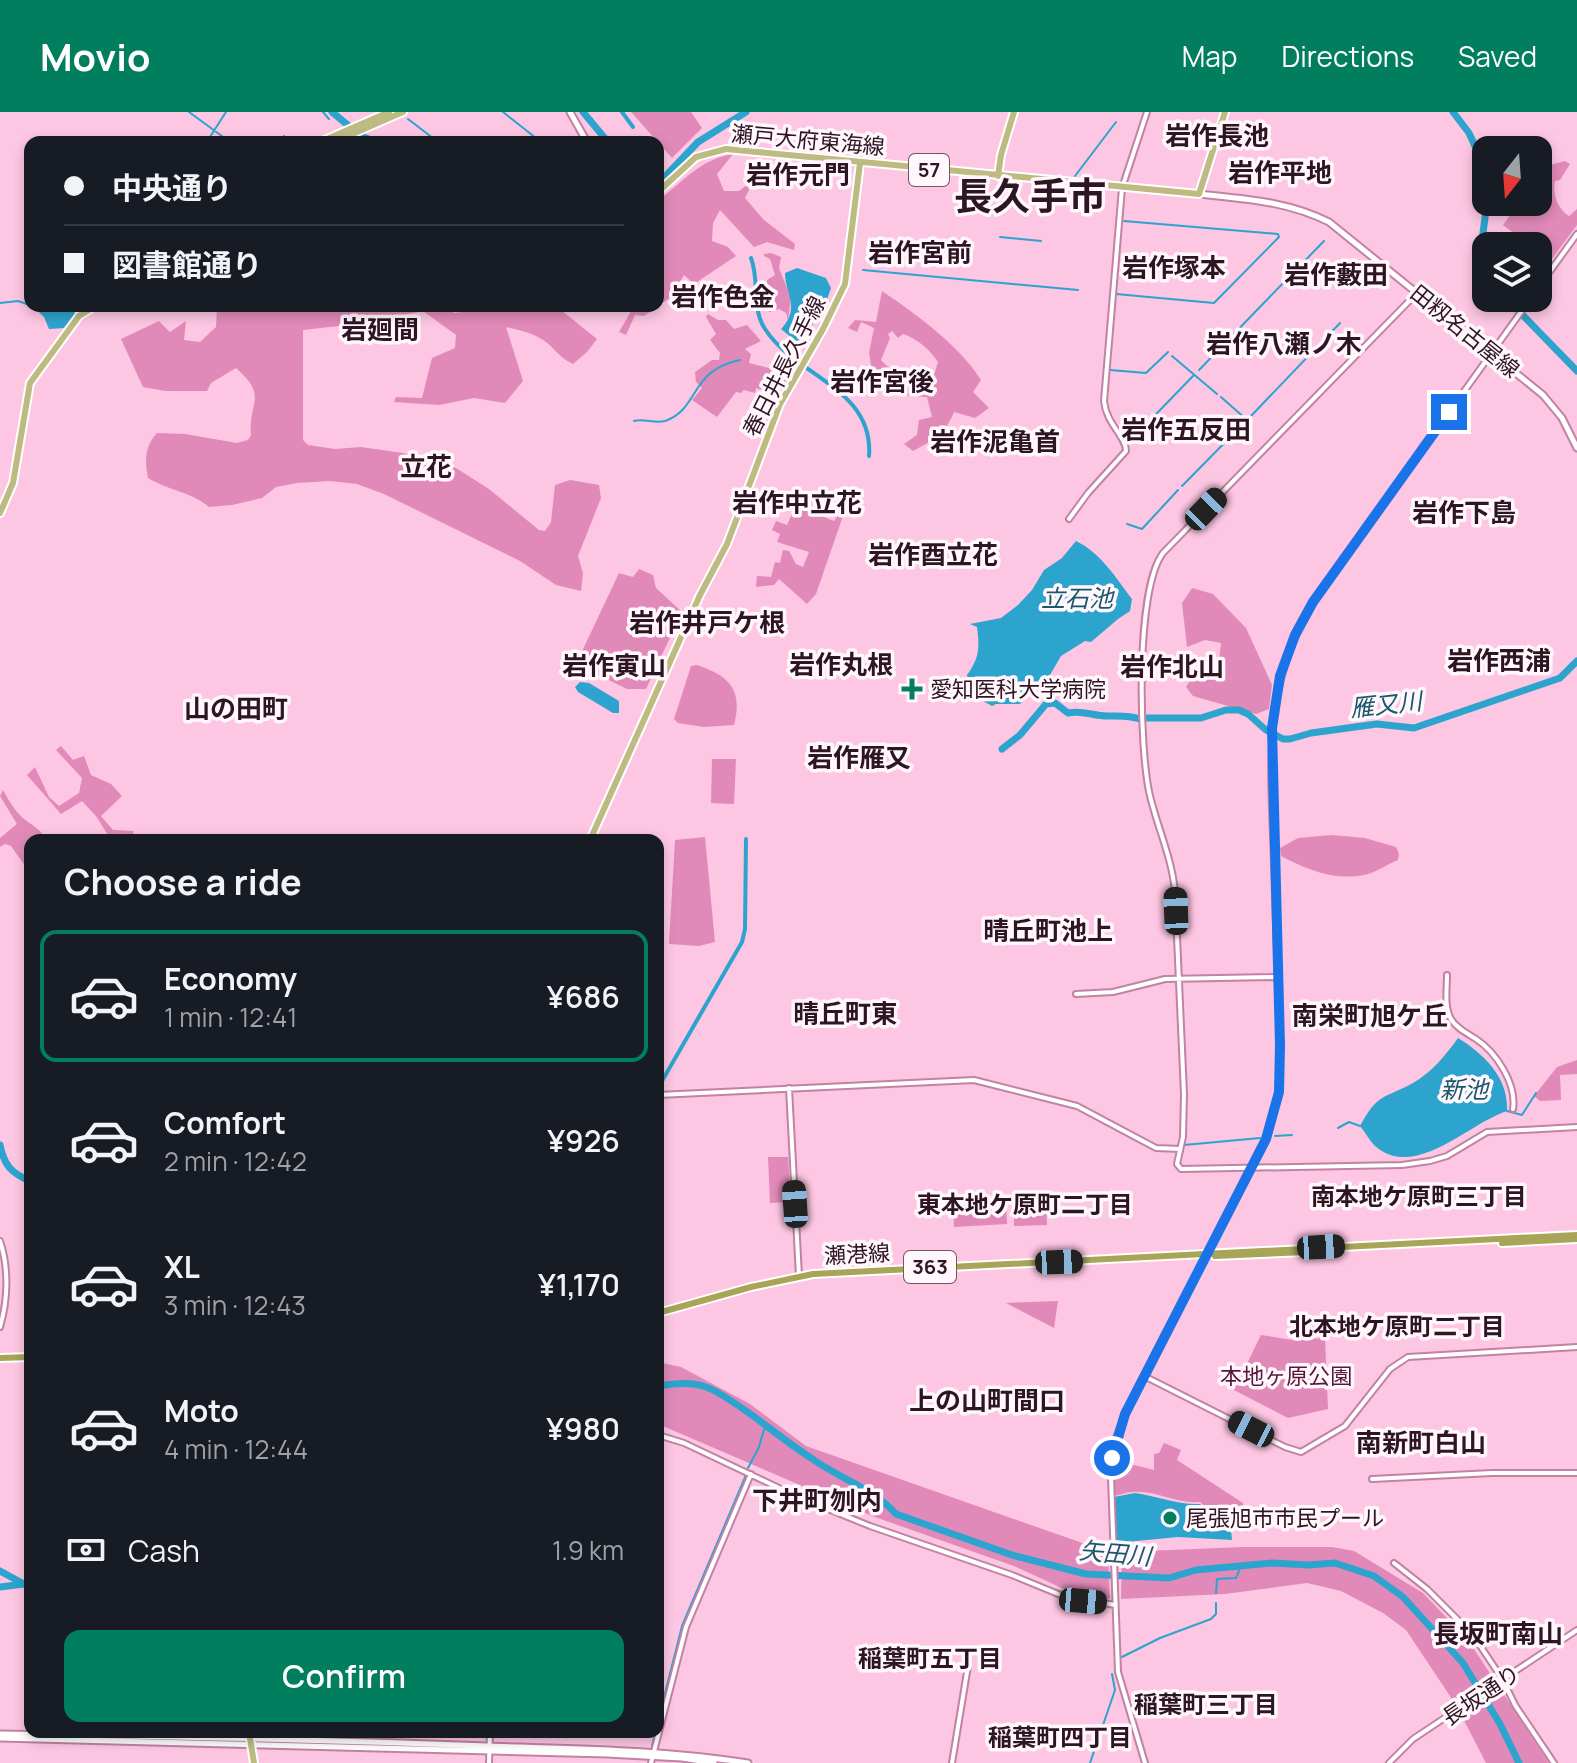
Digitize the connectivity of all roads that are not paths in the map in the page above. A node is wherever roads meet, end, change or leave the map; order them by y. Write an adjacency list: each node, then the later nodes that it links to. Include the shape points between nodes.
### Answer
1 (389, 112): 7 (main road)
2 (403, 112): 7 (main road)
3 (570, 112): 11 (main road)
4 (1014, 112): 13 (main road)
5 (1147, 112): 15 (street)
6 (1225, 112): 16 (main road)
7 (358, 128): 8 (main road)
8 (347, 133): 9 (main road); 10 (main road)
9 (338, 136)
10 (343, 136)
11 (584, 136)
12 (860, 163): 13 (main road, 瀬戸大府東海線 / 57); 14 (main road, 瀬戸大府東海線 / 57, via 717,150 696,157); 26 (main road, 春日井長久手線, via 847,277 769,429 727,544)
13 (998, 176): 15 (main road)
14 (664, 186)
15 (1122, 188): 16 (main road); 25 (street, via 1104,401 1107,419 1126,443 1126,451)
16 (1199, 194): 19 (main road, 田籾名古屋線, via 1307,211 1348,235)
17 (1577, 234): 18 (street)
18 (1552, 269)
19 (1418, 292): 22 (main road, 田籾名古屋線); 29 (street, via 1163,553 1151,578 1143,660 1144,731 1150,797 1173,873)
20 (85, 312): 24 (main road, via 30,383 13,483)
21 (1520, 312): 22 (street)
22 (1492, 352): 23 (main road, 田籾名古屋線, via 1555,408); 28 (street, via 1303,618 1280,676 1271,737)
23 (1577, 448)
24 (0, 513)
25 (1069, 519)
26 (593, 834)
27 (1447, 975): 33 (street, via 1450,1017 1495,1057 1512,1090)
28 (1277, 977): 29 (street); 36 (street, via 1279,1092)
29 (1178, 979): 30 (street); 35 (street, via 1184,1094)
30 (1076, 994)
31 (789, 1088): 32 (street); 35 (street, via 974,1080 1077,1106 1153,1147); 40 (street)
32 (664, 1095)
33 (1513, 1109)
34 (1577, 1127): 36 (street, via 1487,1132 1447,1156 1402,1165)
35 (1180, 1149): 36 (street, via 1179,1169)
36 (1253, 1166): 39 (street)
37 (1577, 1237): 39 (highway, 瀬港線 / 363)
38 (0, 1241): 42 (street, via 6,1286)
39 (1207, 1255): 40 (highway, 瀬港線 / 363); 46 (street)
40 (799, 1276): 41 (highway, 瀬港線 / 363)
41 (664, 1311)
42 (0, 1327)
43 (1577, 1347): 46 (street, via 1408,1357 1390,1369 1345,1426 1301,1452)
44 (24, 1357): 45 (highway)
45 (0, 1358)
46 (1144, 1376): 52 (street, via 1121,1423 1112,1458)
47 (664, 1437): 49 (street)
48 (1577, 1473): 50 (street)
49 (751, 1474): 52 (street, via 859,1522 1063,1596); 56 (street, via 686,1627)
50 (1372, 1479)
51 (1394, 1563): 55 (street, via 1473,1635)
52 (1115, 1603): 69 (street, via 1118,1672)
53 (1577, 1630): 55 (street, 長坂通り)
54 (968, 1666): 68 (street)
55 (1501, 1681): 70 (street, 長坂通り, via 1413,1739); 71 (street)
56 (664, 1714)
57 (0, 1736): 58 (main road)
58 (24, 1736)
59 (249, 1738): 64 (main road)
60 (271, 1738): 62 (main road)
61 (490, 1738): 62 (street)
62 (490, 1748): 63 (main road); 65 (street)
63 (653, 1757): 66 (main road); 67 (main road)
64 (254, 1763)
65 (489, 1763)
66 (714, 1763)
67 (748, 1763)
68 (952, 1763)
69 (1145, 1763)
70 (1389, 1763)
71 (1554, 1763)

